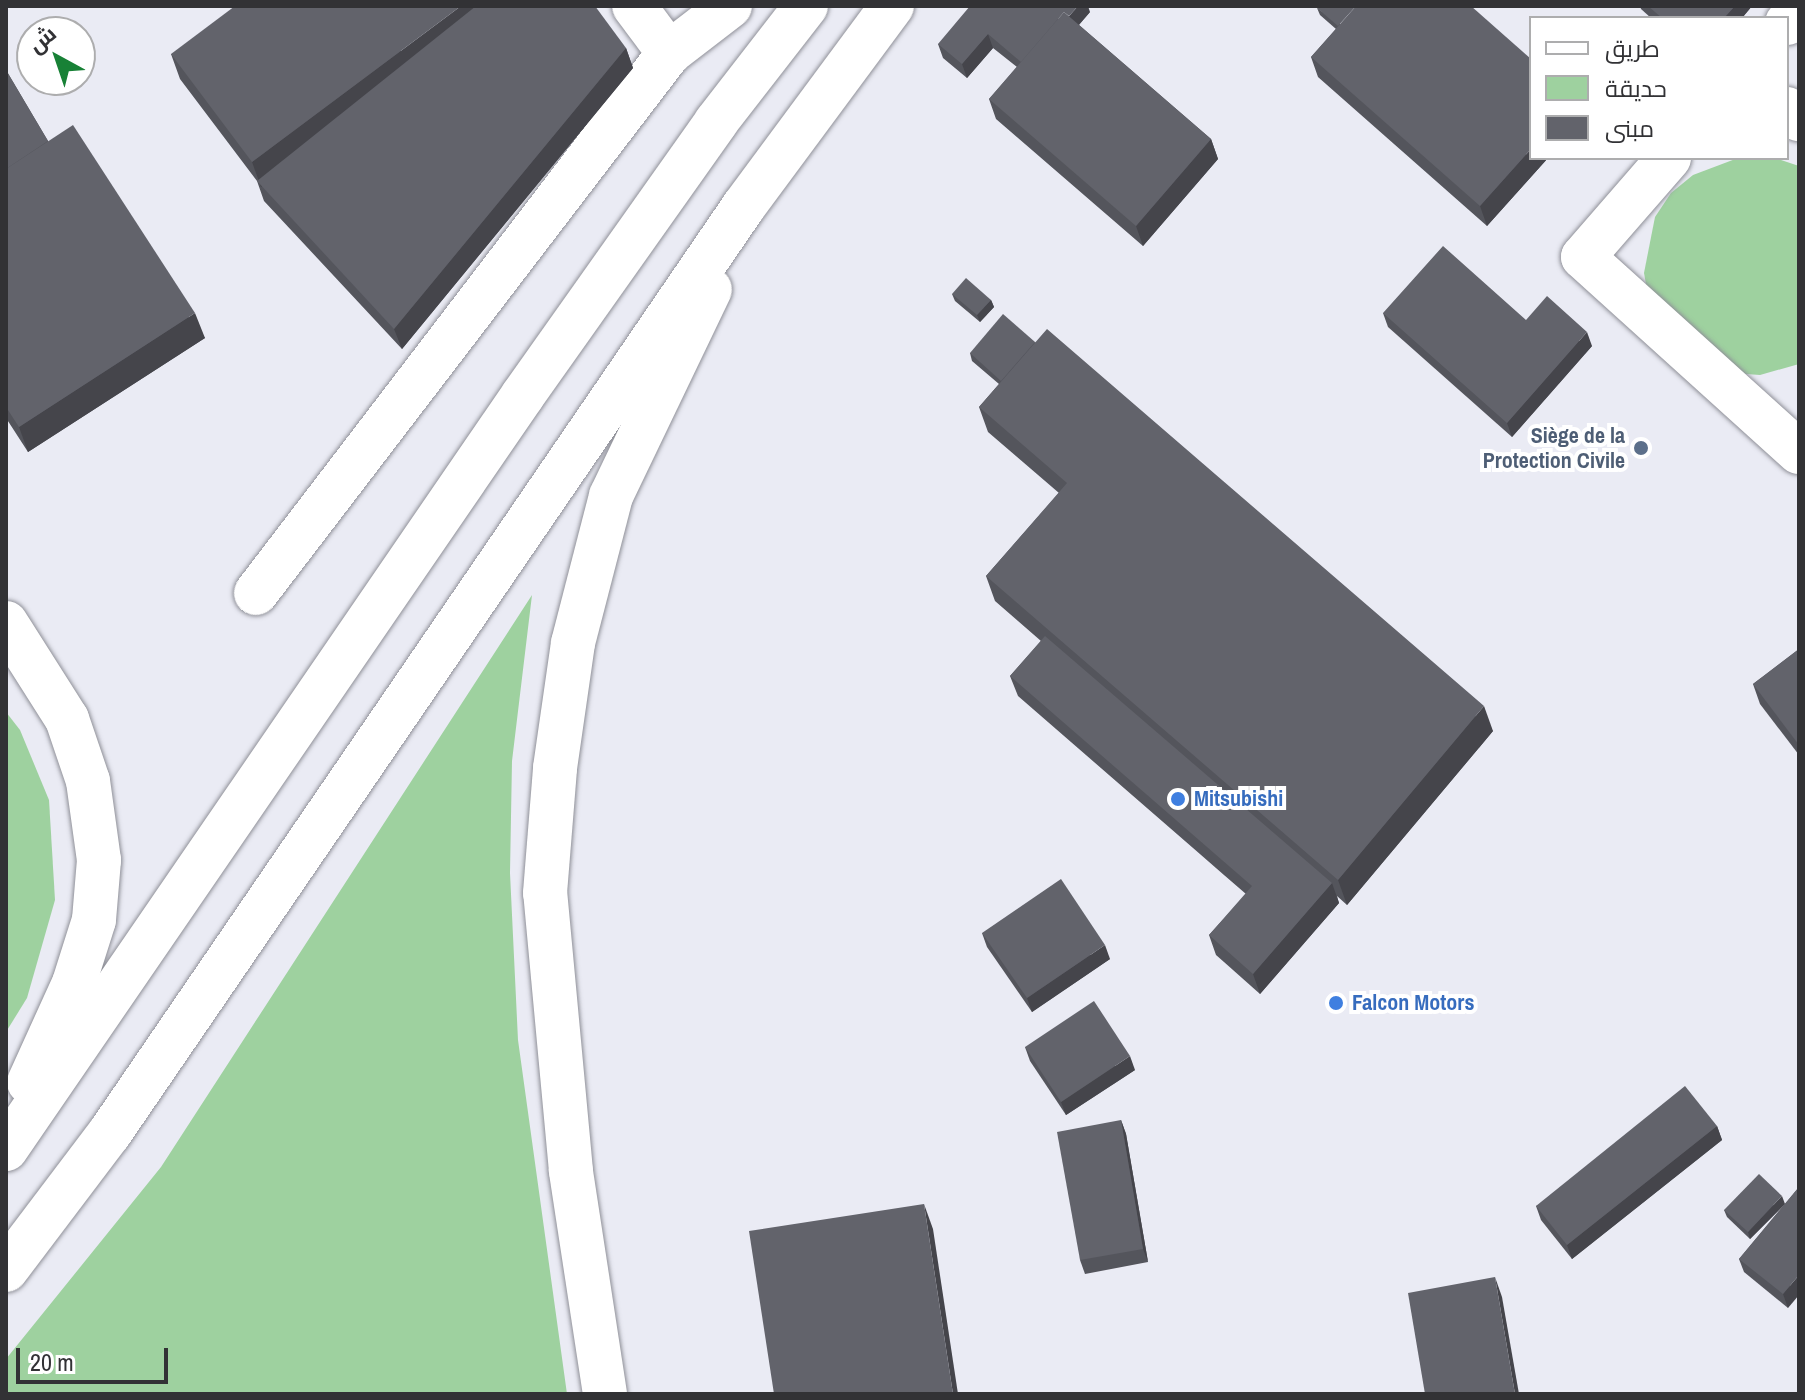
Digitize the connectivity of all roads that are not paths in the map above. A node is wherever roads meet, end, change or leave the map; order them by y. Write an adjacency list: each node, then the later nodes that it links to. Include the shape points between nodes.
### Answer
1 (634, 6): 5 (main road)
2 (730, 6): 5 (main road)
3 (806, 6): 12 (main road, via 716,122 523,395)
4 (892, 6): 7 (main road)
5 (669, 53): 9 (main road)
6 (1667, 160): 8 (main road, via 1583,257)
7 (744, 206): 13 (main road, via 109,1134); 14 (main road, via 696,324 611,496 573,643 555,768 545,893 571,1171)
8 (1797, 445)
9 (256, 593)
10 (6, 623): 11 (main road, via 67,719 88,781 99,860 94,920 74,983)
11 (6, 1134)
12 (6, 1149)
13 (6, 1270)
14 (605, 1394)

